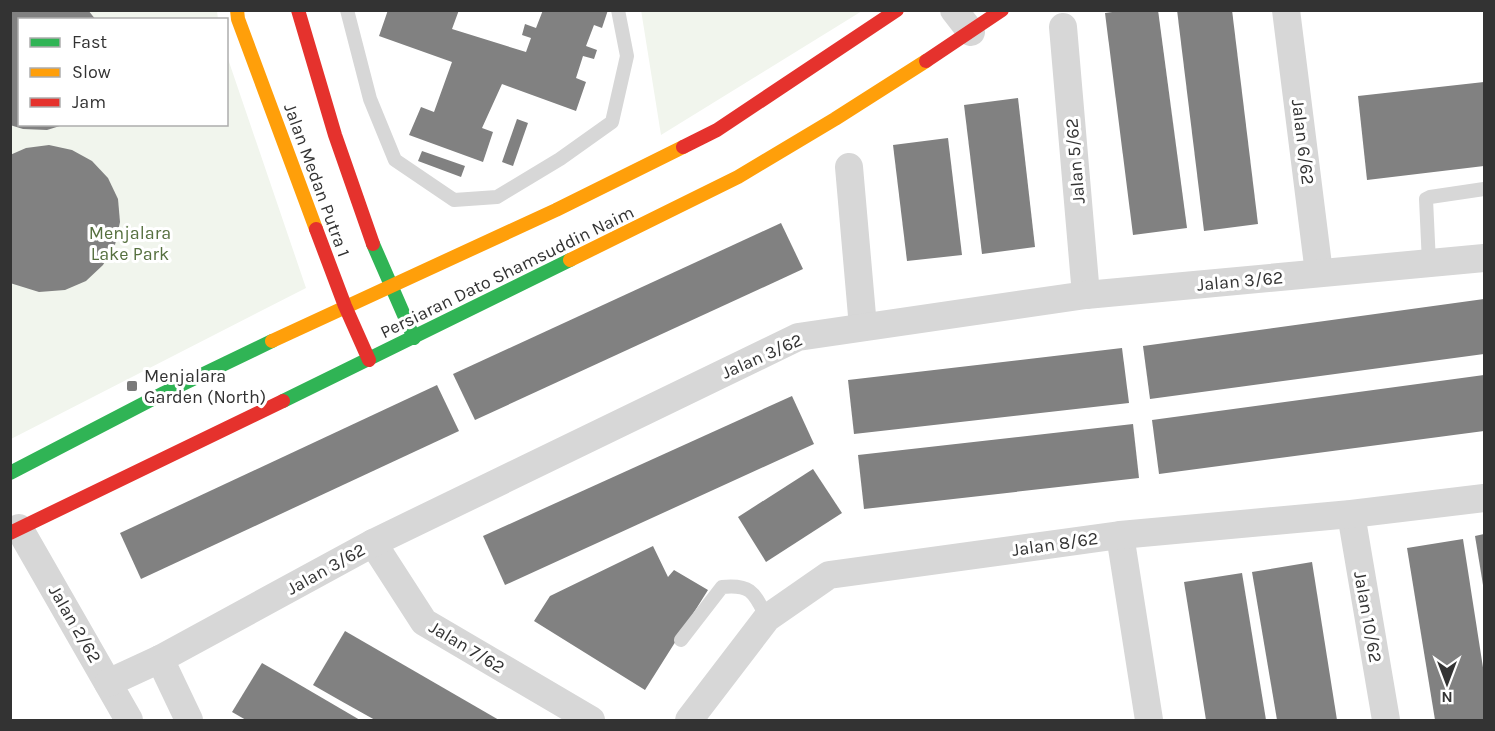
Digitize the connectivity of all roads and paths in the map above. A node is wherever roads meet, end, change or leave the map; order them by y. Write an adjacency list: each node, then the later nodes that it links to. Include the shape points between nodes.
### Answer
1 (237, 10): 17 (main road, Jalan Medan Putra 1)
2 (298, 10): 15 (main road, Jalan Medan Putra 1, via 320,93)
3 (346, 10): 4 (lane, via 370,99 395,160 454,200 497,196 612,122 627,56)
4 (618, 10)
5 (897, 10): 15 (main road, Persiaran Dato Shamsuddin Naim, via 717,130)
6 (1002, 10): 8 (main road, Persiaran Dato Shamsuddin Naim)
7 (1286, 10): 14 (street, Jalan 6/62)
8 (963, 21): 19 (main road, Persiaran Dato Shamsuddin Naim, via 738,177)
9 (1063, 27): 16 (street, Jalan 5/62)
10 (849, 167): 18 (street)
11 (1485, 189): 13 (lane, via 1426,199)
12 (1485, 258): 13 (street, Jalan 3/62)
13 (1429, 263): 14 (street, Jalan 3/62)
14 (1319, 273): 16 (street, Jalan 3/62)
15 (390, 286): 17 (main road, Persiaran Dato Shamsuddin Naim); 19 (main road, Jalan Medan Putra 1)
16 (1086, 296): 18 (street, Jalan 3/62)
17 (345, 306): 20 (main road, Jalan Medan Putra 1); 21 (main road, Persiaran Dato Shamsuddin Naim)
18 (863, 327): 26 (street, Jalan 3/62, via 798,337)
19 (414, 338): 20 (main road, Persiaran Dato Shamsuddin Naim)
20 (369, 360): 24 (main road, Persiaran Dato Shamsuddin Naim)
21 (10, 473)
22 (1485, 498): 23 (street, Jalan 8/62)
23 (1351, 514): 25 (street, Jalan 8/62); 36 (street, Jalan 10/62)
24 (15, 530): 30 (street, Jalan 2/62)
25 (1120, 535): 27 (street, Jalan 8/62, via 829,576); 35 (street)
26 (373, 543): 29 (street, Jalan 3/62); 33 (street, Jalan 7/62, via 424,622)
27 (767, 618): 28 (lane, via 749,591 738,586 722,587); 34 (street, Jalan 8/62)
28 (681, 639)
29 (160, 659): 30 (street, Jalan 3/62); 32 (street)
30 (108, 683): 31 (street, Jalan 2/62)
31 (129, 720)
32 (189, 720)
33 (591, 720)
34 (689, 720)
35 (1149, 720)
36 (1386, 720)

